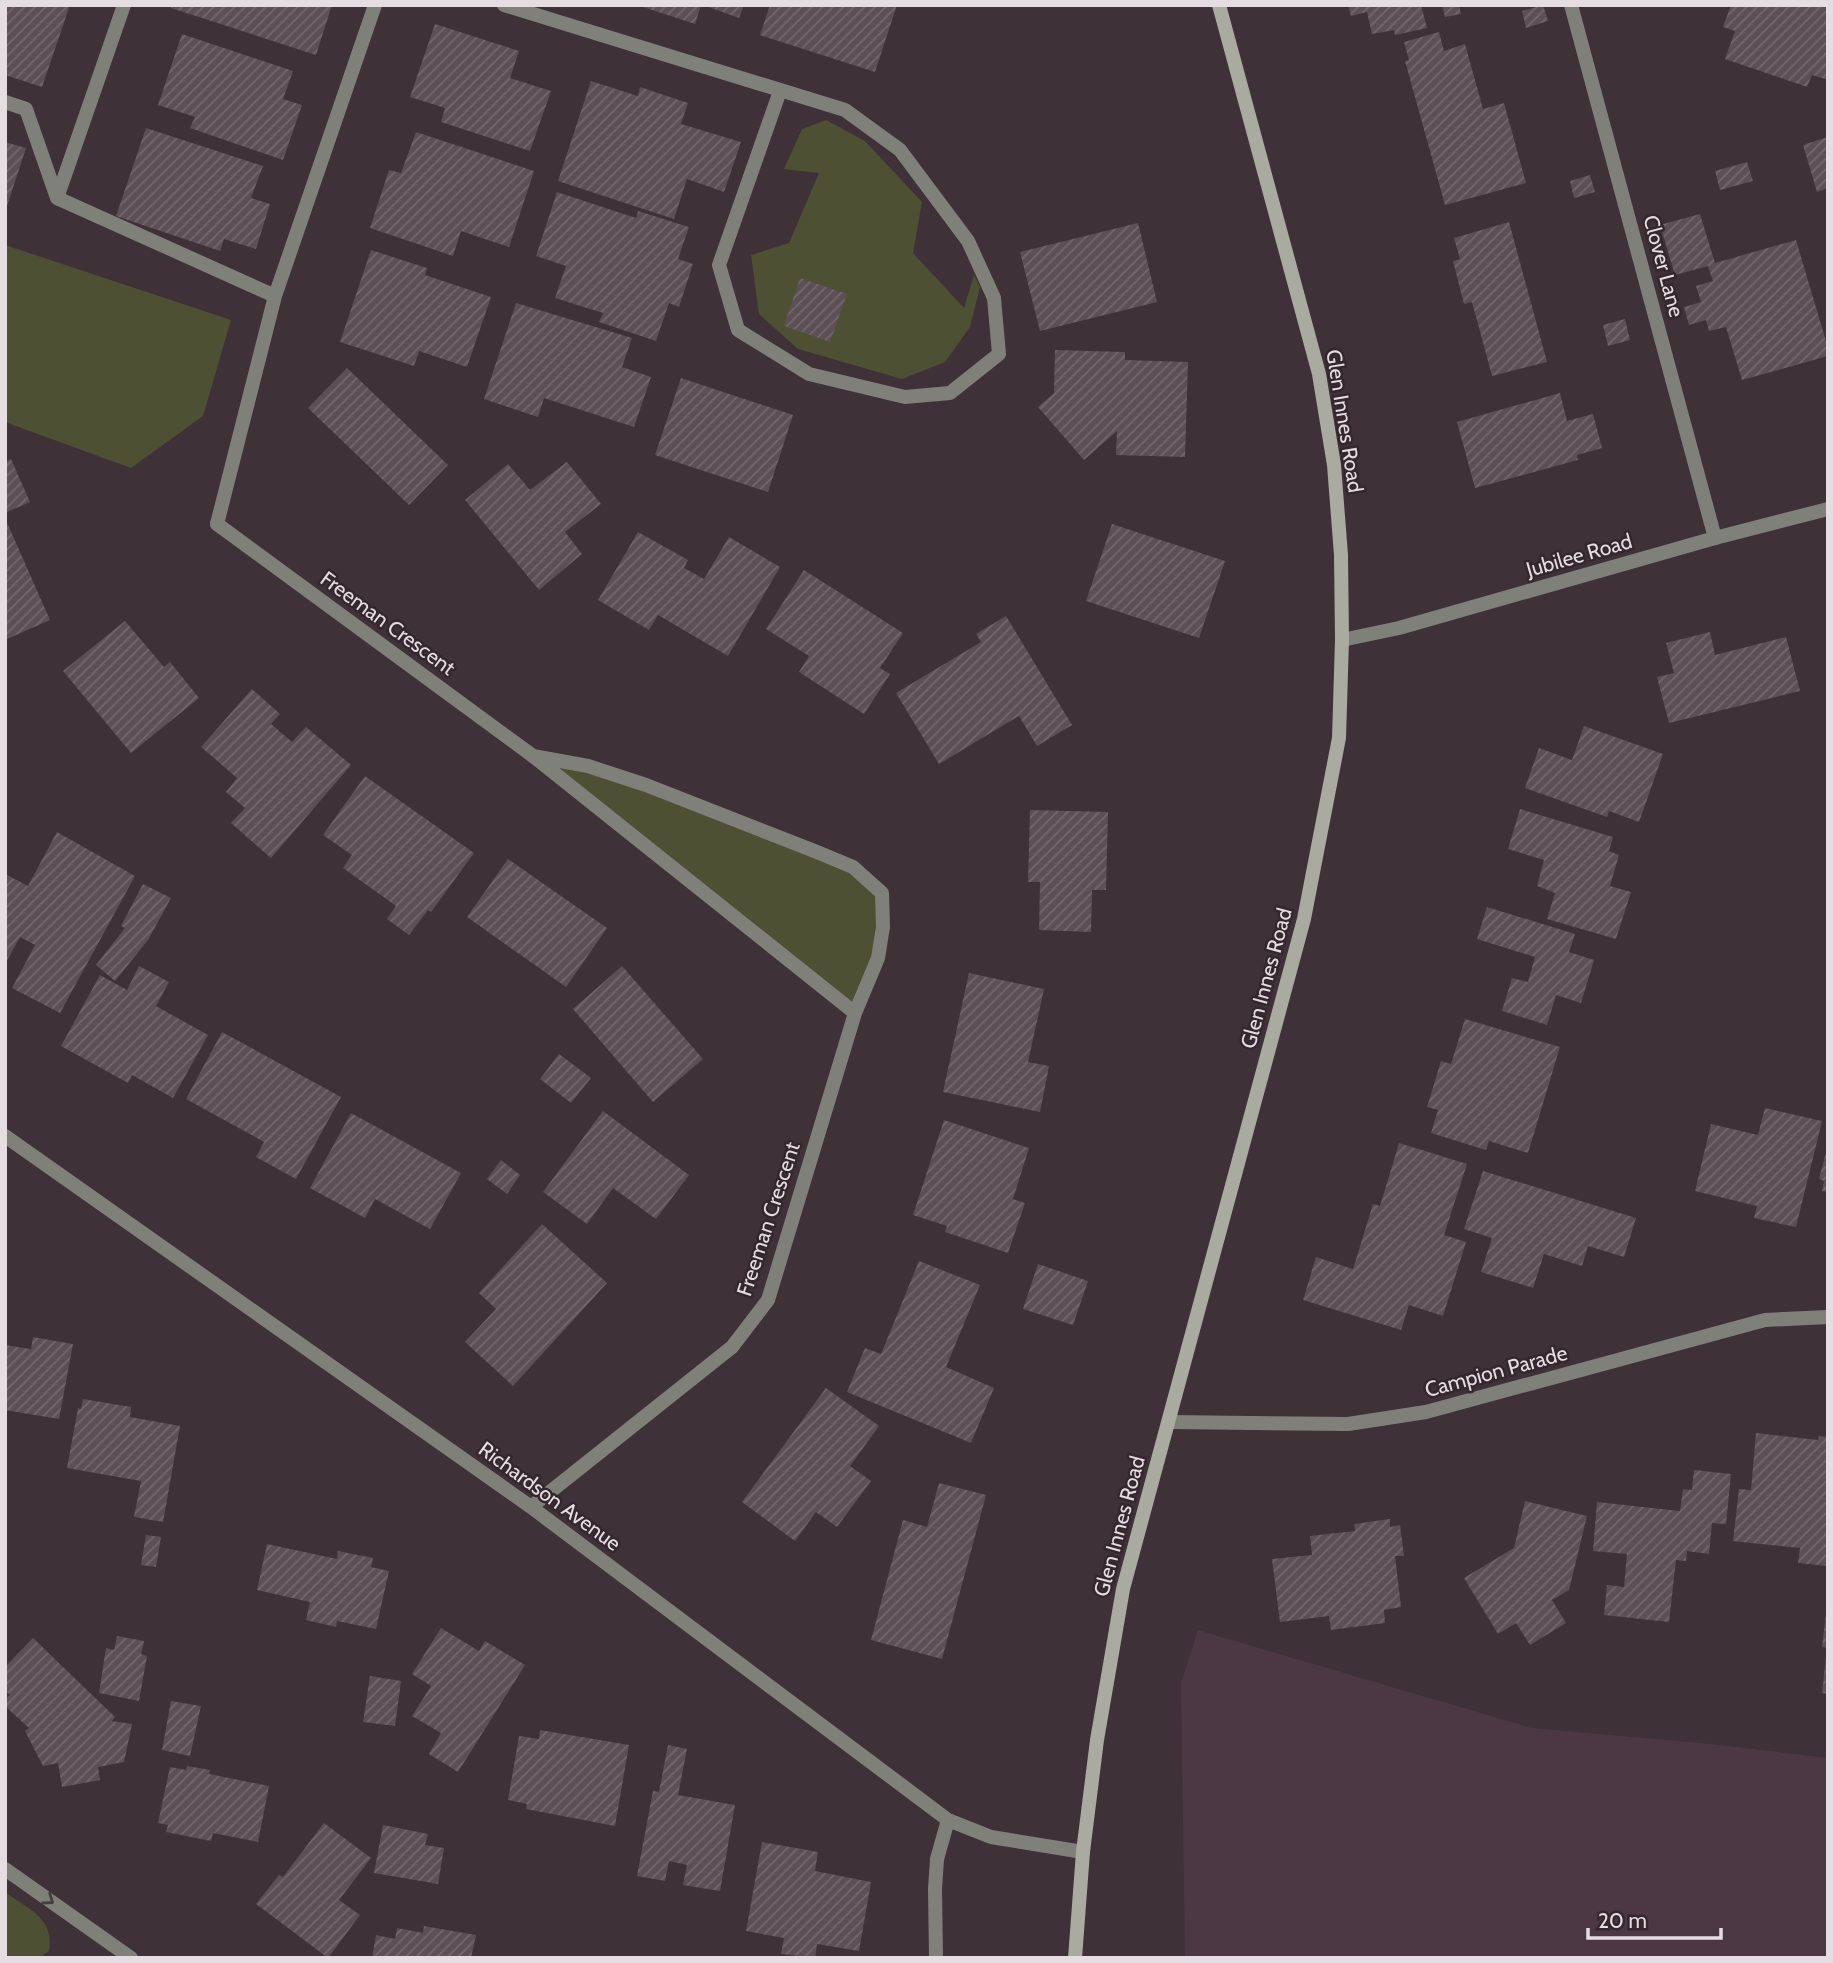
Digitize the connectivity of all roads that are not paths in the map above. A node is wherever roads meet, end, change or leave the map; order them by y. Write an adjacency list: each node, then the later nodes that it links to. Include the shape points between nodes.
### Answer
1 (124, 5): 8 (street)
2 (374, 5): 9 (street)
3 (504, 5): 6 (street)
4 (1219, 5): 12 (main road, Glen Innes Road, via 1319,374 1334,465)
5 (1571, 5): 11 (street, Clover Lane)
6 (780, 91): 6 (street, via 845,110 900,150 968,241 994,298 999,354 950,393 905,397 809,374 738,330 719,265)
7 (5, 102): 8 (street, via 26,109)
8 (57, 198): 9 (street)
9 (275, 296): 13 (street, Freeman Crescent, via 218,524)
10 (1828, 509): 11 (street, Jubilee Road)
11 (1715, 538): 12 (street, Jubilee Road)
12 (1342, 640): 17 (main road, Glen Innes Road, via 1339,738 1304,919)
13 (533, 756): 14 (street, Freeman Crescent); 14 (street, Freeman Crescent, via 588,766 646,785 853,867 882,893 883,927 878,958)
14 (855, 1013): 18 (street, Freeman Crescent, via 768,1300 732,1348)
15 (5, 1136): 18 (street, Richardson Avenue)
16 (1828, 1317): 17 (street, Campion Parade, via 1765,1320 1426,1412 1348,1424)
17 (1169, 1422): 20 (main road, Glen Innes Road, via 1123,1588)
18 (531, 1507): 19 (street, Richardson Avenue)
19 (948, 1821): 20 (street, Richardson Avenue, via 991,1837); 23 (street, via 935,1879)
20 (1083, 1852): 24 (main road, Glen Innes Road)
21 (5, 1869): 22 (street, one-way to 22)
22 (131, 1958)
23 (936, 1958)
24 (1075, 1958)

